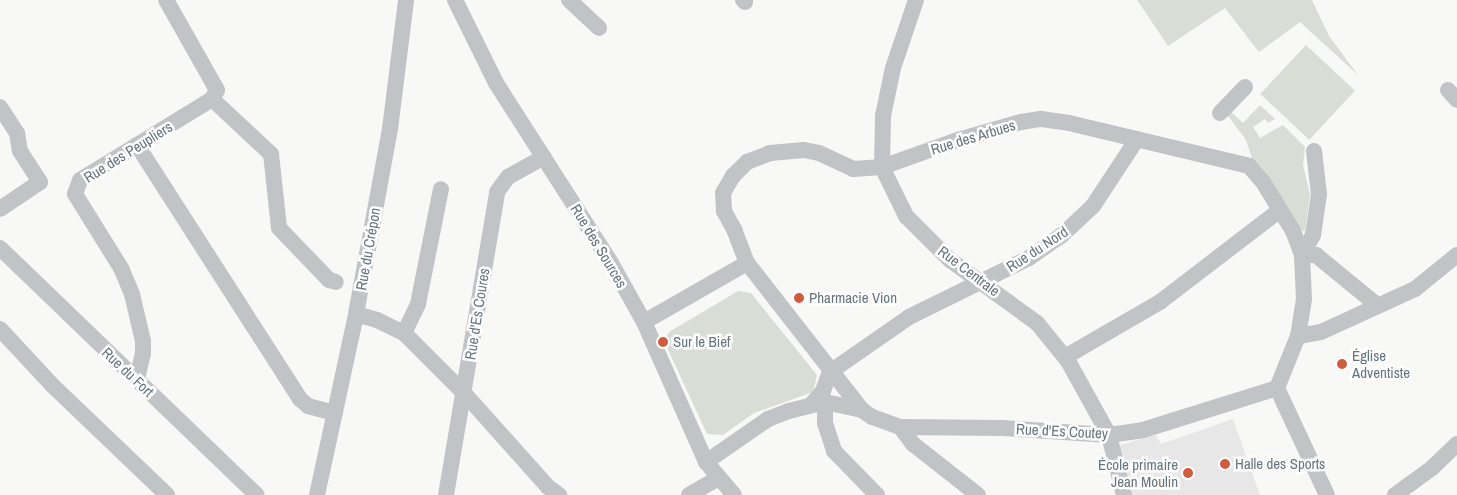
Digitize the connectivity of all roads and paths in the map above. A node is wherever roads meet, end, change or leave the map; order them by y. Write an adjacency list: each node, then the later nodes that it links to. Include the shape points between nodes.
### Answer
1 (166, 0): 8 (street, via 217,90)
2 (406, 0): 26 (street, Rue du Crépon, via 390,129)
3 (455, 0): 14 (street, Rue des Sources, via 496,83)
4 (569, 0): 6 (street)
5 (916, 0): 15 (street, Rue Centrale, via 893,68 883,116)
6 (599, 28)
7 (1245, 87): 10 (street)
8 (212, 99): 12 (street, Rue des Peupliers); 23 (street, via 271,154 279,228 329,280)
9 (0, 107): 17 (street, via 17,133 20,150 40,182)
10 (1220, 113)
11 (1137, 138): 15 (street, Rue des Arbues, via 1041,119 958,140); 18 (street, Rue des Arbues, via 1249,166); 24 (street, Rue du Nord, via 1081,220 1029,258)
12 (137, 145): 33 (street, Rue des Peupliers, via 80,180 75,194 121,268 132,294 143,341); 38 (street, via 300,400 308,406)
13 (1314, 151): 20 (street, via 1319,194 1312,234)
14 (544, 157): 27 (street, Rue des Sources); 35 (street, Rue d'Es Coures, via 508,177 497,192)
15 (882, 168): 22 (street, Rue des Arbues, via 853,169 819,153 804,150 770,153 747,162 733,176 723,194 724,211 736,231); 24 (street, Rue Centrale, via 906,216 950,260)
16 (441, 189): 29 (street, via 418,304)
17 (0, 209)
18 (1280, 210): 20 (street, Rue des Arbues); 31 (street, via 1160,302)
19 (0, 248): 33 (street, Rue du Fort)
20 (1302, 255): 25 (street, via 1316,255); 30 (street, Rue des Arbues, via 1304,299)
21 (1457, 255): 25 (street, via 1415,289)
22 (747, 263): 27 (street); 32 (street, Rue des Arbues)
23 (336, 282)
24 (982, 283): 31 (street, Rue Centrale, via 1037,323); 32 (street, Rue du Nord, via 909,317)
25 (1378, 306): 30 (street, via 1321,332)
26 (356, 314): 29 (street); 38 (street, Rue du Crépon)
27 (644, 322): 42 (street, Rue des Sources)
28 (0, 329): 44 (street, via 52,385)
29 (404, 333): 35 (street)
30 (1298, 336): 34 (street, Rue des Arbues)
31 (1065, 357): 40 (street, Rue Centrale)
32 (830, 372): 36 (street); 37 (street, Rue des Arbues)
33 (137, 379): 45 (street, Rue du Fort)
34 (1277, 388): 40 (street, Rue d'Es Coutey, via 1143,430); 54 (street)
35 (464, 393): 47 (street, Rue d'Es Coures); 48 (street, via 542,480)
36 (818, 403): 37 (street); 42 (street, via 768,419); 51 (street, via 834,451)
37 (862, 410): 39 (street, Rue d'Es Coutey, via 872,417)
38 (335, 413): 46 (street, Rue du Crépon)
39 (900, 426): 40 (street, Rue d'Es Coutey); 52 (street, via 913,444)
40 (1109, 435): 53 (street, Rue Centrale)
41 (1457, 444): 55 (street, via 1432,468)
42 (706, 462): 43 (street, Rue des Sources)
43 (718, 478): 49 (street); 50 (street, Rue des Sources)
44 (167, 495)
45 (257, 495)
46 (317, 495)
47 (446, 495)
48 (560, 495)
49 (689, 495)
50 (734, 495)
51 (878, 495)
52 (978, 495)
53 (1124, 495)
54 (1327, 495)
55 (1395, 495)

